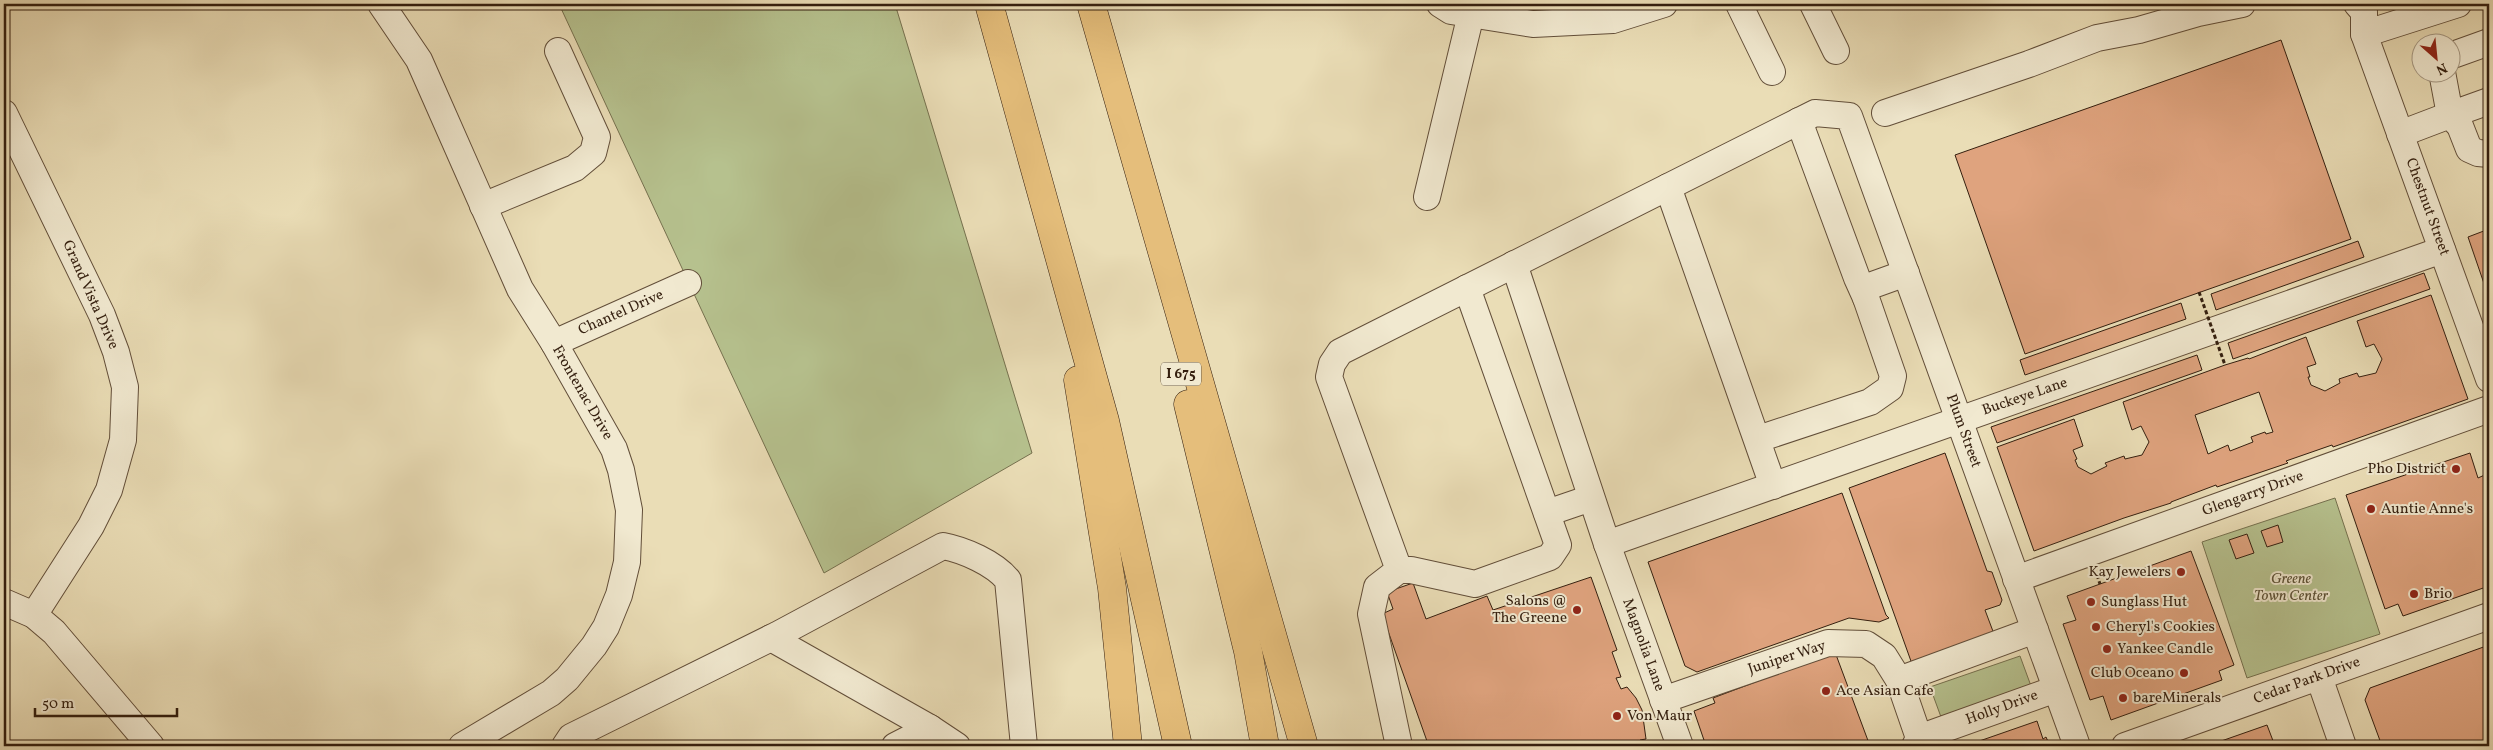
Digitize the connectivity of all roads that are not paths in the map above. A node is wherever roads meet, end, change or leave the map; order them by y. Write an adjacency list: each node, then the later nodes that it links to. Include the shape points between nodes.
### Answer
1 (381, 4): 29 (street, Frontenac Drive, via 419,60)
2 (989, 4): 28 (highway)
3 (1091, 4): 67 (highway, I 675, via 1248,651); 68 (highway)
4 (1440, 4): 11 (street)
5 (1664, 4): 11 (street, via 1613,20 1534,24)
6 (1739, 4): 17 (street)
7 (1813, 4): 15 (street)
8 (2242, 4): 21 (street, via 2098,38)
9 (2357, 4): 12 (street, Chestnut Street, via 2364,12)
10 (2458, 4): 12 (street)
11 (1471, 14): 27 (street)
12 (2364, 34): 24 (street, Chestnut Street)
13 (2489, 42): 16 (street)
14 (558, 51): 29 (street, via 596,137 594,153 575,168)
15 (1836, 51)
16 (2460, 52)
17 (1772, 72)
18 (2444, 82): 22 (street)
19 (2489, 101): 22 (street)
20 (4, 113): 48 (street, Grand Vista Drive, via 102,315 125,388 123,440 109,490 91,526)
21 (1885, 113)
22 (2450, 115): 24 (street); 25 (street, via 2460,126 2469,149)
23 (1799, 121): 26 (street); 32 (street, Plum Street, via 1815,113 1849,116); 35 (street)
24 (2400, 134): 30 (street, Chestnut Street)
25 (2489, 154)
26 (1668, 187): 31 (street); 40 (street)
27 (1428, 197)
28 (1044, 199): 65 (highway, via 1112,588); 66 (highway, via 1106,421)
29 (484, 206): 36 (street, Frontenac Drive, via 520,289)
30 (2442, 250): 37 (street, Chestnut Street); 39 (street, Buckeye Lane)
31 (1514, 264): 34 (street); 42 (street, Magnolia Lane)
32 (1906, 272): 35 (street, via 1867,287); 39 (street, Plum Street)
33 (688, 283): 36 (street, Chantel Drive)
34 (1467, 288): 43 (street); 45 (street, via 1340,352 1332,364 1329,377)
35 (1866, 298): 40 (street, via 1893,376 1890,388 1870,402)
36 (554, 343): 60 (street, Frontenac Drive, via 614,449 621,470 629,510 627,562 613,611 582,663 562,684 533,705)
37 (2489, 379)
38 (2489, 410): 46 (street, Glengarry Drive)
39 (1959, 421): 41 (street, Buckeye Lane); 46 (street, Plum Street)
40 (1758, 439): 41 (street)
41 (1773, 486): 44 (street, Buckeye Lane)
42 (1591, 498): 43 (street); 44 (street, Magnolia Lane)
43 (1547, 513): 45 (street, via 1558,545 1550,557 1475,584)
44 (1607, 544): 55 (street, Magnolia Lane)
45 (1399, 570): 69 (street, via 1377,586 1371,614)
46 (2016, 579): 50 (street, Plum Street)
47 (4, 602): 48 (street)
48 (34, 616): 59 (street, via 54,632)
49 (2489, 616): 52 (street, Cedar Park Drive)
50 (2035, 630): 53 (street); 54 (street, Plum Street)
51 (771, 638): 57 (street); 61 (street, via 571,737); 64 (street, via 942,546 955,548 1000,571 1008,580)
52 (2319, 677): 72 (street, Cedar Park Drive); 73 (street)
53 (1899, 680): 55 (street, Juniper Way, via 1884,656 1866,644 1828,643); 56 (street, Juniper Way)
54 (2056, 689): 58 (street, Holly Drive); 71 (street, Plum Street)
55 (1663, 700): 70 (street, Magnolia Lane)
56 (1908, 707): 58 (street, Holly Drive)
57 (930, 728): 62 (street); 63 (street)
58 (1917, 742)
59 (151, 746)
60 (462, 746)
61 (565, 746)
62 (895, 746)
63 (957, 746)
64 (1024, 746)
65 (1128, 746)
66 (1178, 746)
67 (1265, 746)
68 (1304, 746)
69 (1400, 746)
70 (1680, 746)
71 (2077, 746)
72 (2125, 746)
73 (2343, 746)

